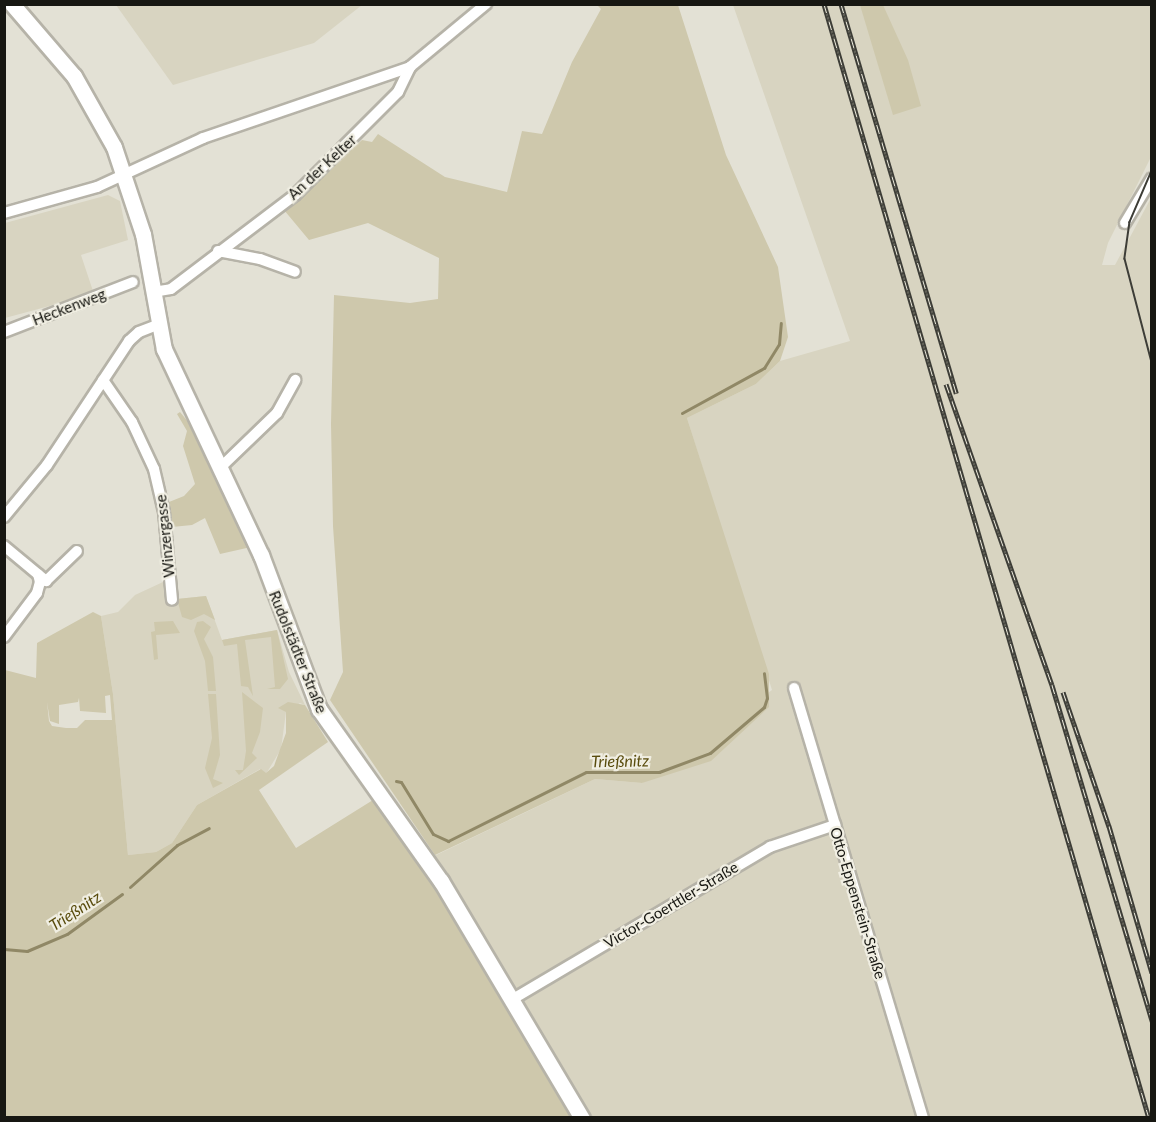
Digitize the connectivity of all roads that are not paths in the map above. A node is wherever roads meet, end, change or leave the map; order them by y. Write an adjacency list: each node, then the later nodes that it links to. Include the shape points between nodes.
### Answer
1 (12, 4): 4 (street, Rudolstädter Straße, via 62,61 103,121)
2 (486, 4): 3 (street)
3 (410, 67): 4 (street, via 245,122); 8 (street, An der Kelter, via 398,92 330,162 295,195)
4 (124, 174): 6 (street, via 97,187); 11 (street, Rudolstädter Straße, via 143,234)
5 (1152, 178): 7 (street)
6 (4, 213)
7 (1125, 224)
8 (218, 251): 9 (street, via 260,259); 11 (street, An der Kelter, via 171,289)
9 (295, 272)
10 (134, 282): 13 (street, Heckenweg)
11 (153, 292): 12 (street, Rudolstädter Straße)
12 (157, 325): 14 (street, via 139,332); 16 (street, Rudolstädter Straße, via 167,356)
13 (4, 332)
14 (103, 380): 17 (street, via 47,465); 21 (street, Winzergasse, via 132,422 154,468 164,512)
15 (296, 380): 16 (street, via 277,413)
16 (221, 467): 25 (street, Rudolstädter Straße, via 261,555 319,709 441,881)
17 (4, 517)
18 (4, 546): 20 (street)
19 (77, 551): 20 (street, via 46,581)
20 (37, 574): 22 (street, via 37,593)
21 (172, 600)
22 (4, 637)
23 (794, 688): 24 (street, Otto-Eppenstein-Straße)
24 (835, 825): 25 (street, Victor-Goerttler-Straße, via 770,847); 27 (street, Otto-Eppenstein-Straße)
25 (513, 999): 26 (street, Rudolstädter Straße)
26 (582, 1118)
27 (923, 1118)

